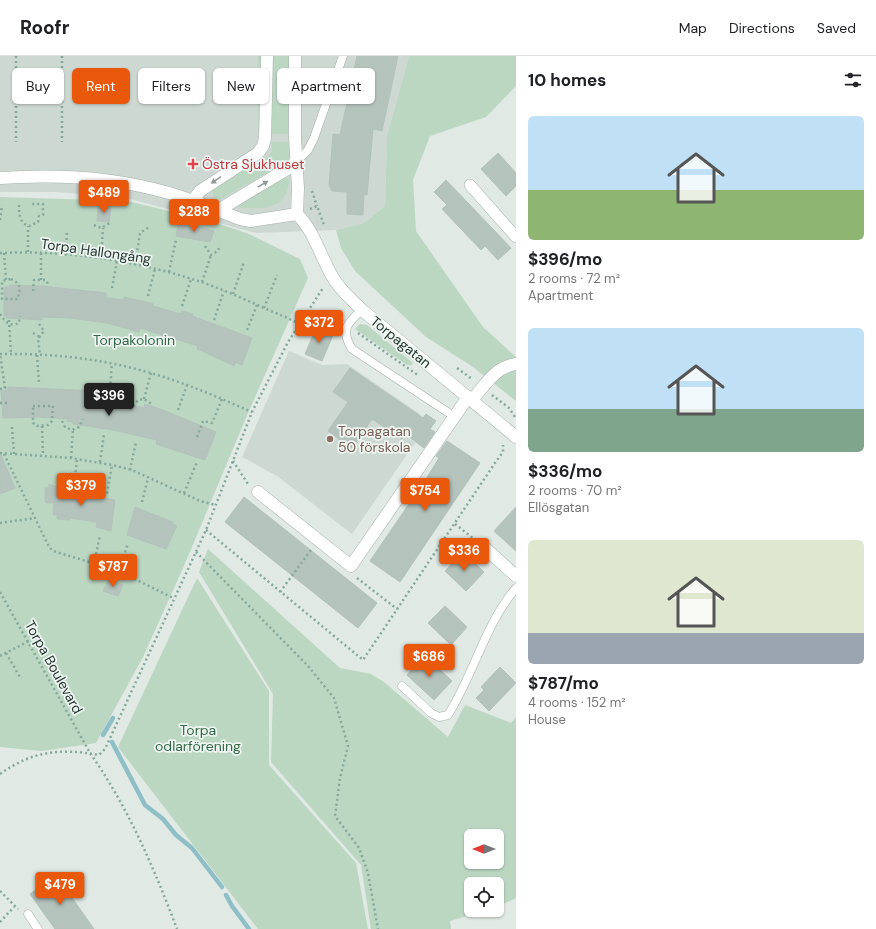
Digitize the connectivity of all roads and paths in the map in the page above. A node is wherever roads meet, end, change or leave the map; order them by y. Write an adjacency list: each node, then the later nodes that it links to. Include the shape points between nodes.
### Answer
1 (16, 56): 6 (path)
2 (62, 56): 7 (path)
3 (267, 56): 11 (street, one-way to 11, via 263,146 258,153 200,191)
4 (295, 56): 8 (street)
5 (343, 56): 8 (lane, via 314,138 308,150)
6 (16, 142)
7 (62, 142)
8 (296, 162): 15 (street, one-way to 8); 16 (street)
9 (0, 178): 11 (street, via 65,177 113,181 170,194)
10 (470, 185): 25 (street)
11 (192, 202): 15 (street)
12 (2, 204): 17 (path)
13 (31, 204): 20 (path, via 43,204 43,215 39,216 38,222)
14 (19, 205): 20 (path, via 22,222)
15 (217, 210): 16 (street, via 251,221)
16 (297, 214): 22 (path, via 317,206); 41 (street, Torpagatan, via 305,222)
17 (0, 220)
18 (110, 223): 23 (path)
19 (94, 225): 23 (path)
20 (28, 226): 29 (path)
21 (149, 227): 37 (path, via 140,233)
22 (324, 227)
23 (103, 228): 34 (path)
24 (67, 230): 32 (path)
25 (516, 237)
26 (176, 240): 39 (path)
27 (220, 245): 33 (path, via 218,251)
28 (205, 246): 33 (path)
29 (28, 252): 30 (path, Torpa Hallongång); 31 (path, Torpa Hallongång)
30 (2, 253): 43 (path)
31 (41, 253): 32 (path, Torpa Hallongång); 44 (path)
32 (66, 255): 34 (path, Torpa Hallongång)
33 (211, 255): 45 (path)
34 (101, 259): 35 (path, Torpa Hallongång)
35 (118, 261): 37 (path, Torpa Hallongång); 47 (path)
36 (244, 262): 50 (path)
37 (135, 265): 38 (path, Torpa Hallongång)
38 (155, 269): 39 (path, Torpa Hallongång); 51 (path)
39 (169, 272): 42 (path, Torpa Hallongång)
40 (277, 275): 54 (path)
41 (332, 277): 55 (street, Torpagatan, via 342,291); 60 (path)
42 (191, 279): 45 (path, Torpa Hallongång); 53 (path)
43 (6, 280): 43 (path, via 2,281 2,299 18,299 20,288 11,279)
44 (41, 280): 46 (path, via 46,280); 48 (path, via 34,280)
45 (202, 282): 49 (path, Torpa Hallongång)
46 (48, 284)
47 (112, 288)
48 (33, 291)
49 (224, 291): 50 (path, Torpa Hallongång); 59 (path)
50 (233, 294): 52 (path, Torpa Hallongång)
51 (148, 296)
52 (257, 305): 54 (path, Torpa Hallongång); 63 (path)
53 (182, 306)
54 (264, 308): 60 (path, Torpa Hallongång)
55 (362, 310): 77 (street, Torpagatan); 87 (lane, via 350,321 346,330 347,341 352,349)
56 (0, 314): 61 (path, via 5,322)
57 (20, 316): 61 (path, via 18,324)
58 (9, 320): 61 (path)
59 (214, 320)
60 (300, 323): 86 (path)
61 (10, 324): 67 (path)
62 (39, 324): 65 (path, via 44,331)
63 (247, 330)
64 (33, 333): 65 (path)
65 (40, 337): 68 (path)
66 (0, 354): 67 (path); 76 (path, via 6,388)
67 (11, 354): 68 (path)
68 (38, 355): 69 (path, via 67,356); 73 (path)
69 (112, 364): 72 (path); 83 (path, via 110,388 97,399 96,403)
70 (516, 364): 75 (street, via 499,370)
71 (454, 367): 75 (path)
72 (151, 373): 74 (path); 78 (path)
73 (39, 383)
74 (187, 385): 79 (path); 85 (path)
75 (483, 387): 77 (street); 88 (path, via 509,408)
76 (0, 389)
77 (470, 398): 87 (street); 96 (street, Torpagatan)
78 (144, 399): 82 (path); 84 (path, via 138,400)
79 (222, 399): 86 (path); 95 (path, via 212,423 203,420)
80 (0, 403): 81 (path)
81 (8, 403)
82 (152, 404)
83 (99, 406)
84 (130, 410)
85 (178, 410)
86 (252, 412): 104 (path)
87 (454, 417): 126 (street)
88 (516, 418)
89 (83, 419): 93 (path, via 79,427)
90 (62, 421): 93 (path, via 65,427)
91 (42, 426): 91 (path, via 52,421 53,406 33,406 33,424); 101 (path)
92 (12, 427): 100 (path)
93 (73, 430): 102 (path)
94 (104, 434): 105 (path)
95 (197, 437)
96 (516, 437)
97 (136, 442): 108 (path)
98 (0, 453): 99 (path)
99 (4, 454): 100 (path); 116 (path)
100 (14, 454): 101 (path)
101 (43, 455): 102 (path)
102 (71, 458): 103 (path)
103 (77, 459): 105 (path); 110 (path)
104 (233, 461): 111 (path, via 247,482); 115 (path)
105 (100, 462): 107 (path)
106 (197, 462): 112 (path)
107 (112, 465): 108 (path); 113 (path, via 108,491)
108 (130, 470): 109 (path)
109 (148, 478): 112 (path); 114 (path)
110 (74, 487)
111 (258, 492): 121 (street)
112 (184, 493): 115 (path)
113 (98, 497)
114 (142, 502)
115 (215, 505): 119 (path)
116 (35, 518): 117 (path); 125 (path, via 49,547 57,554)
117 (0, 523)
118 (455, 524): 123 (path)
119 (206, 530): 124 (path); 131 (path)
120 (100, 535): 125 (path)
121 (319, 540): 126 (street); 131 (path)
122 (128, 544): 127 (path)
123 (484, 547): 128 (street)
124 (196, 552): 132 (path); 148 (path, via 308,666 334,698 348,746 340,778 335,816 358,848 368,873)
125 (94, 564): 127 (path)
126 (351, 566): 133 (path, via 350,573)
127 (118, 571): 132 (path)
128 (516, 576)
129 (516, 588): 139 (lane, via 502,603 458,700 448,715 439,717 431,713)
130 (0, 592): 134 (path, Torpa Boulevard)
131 (280, 592): 137 (path)
132 (173, 598): 140 (path, via 105,749 99,755)
133 (397, 609)
134 (29, 641): 135 (path); 140 (path, Torpa Boulevard)
135 (6, 653): 136 (path); 138 (path)
136 (0, 656)
137 (363, 660)
138 (22, 679)
139 (402, 686)
140 (90, 753): 141 (path, via 53,752 17,762); 147 (path, Torpa Boulevard, via 104,773 147,854)
141 (0, 774)
142 (0, 891): 143 (path)
143 (14, 907): 144 (path); 145 (path)
144 (28, 914): 146 (lane)
145 (0, 922)
146 (38, 929)
147 (177, 929)
148 (378, 929)

